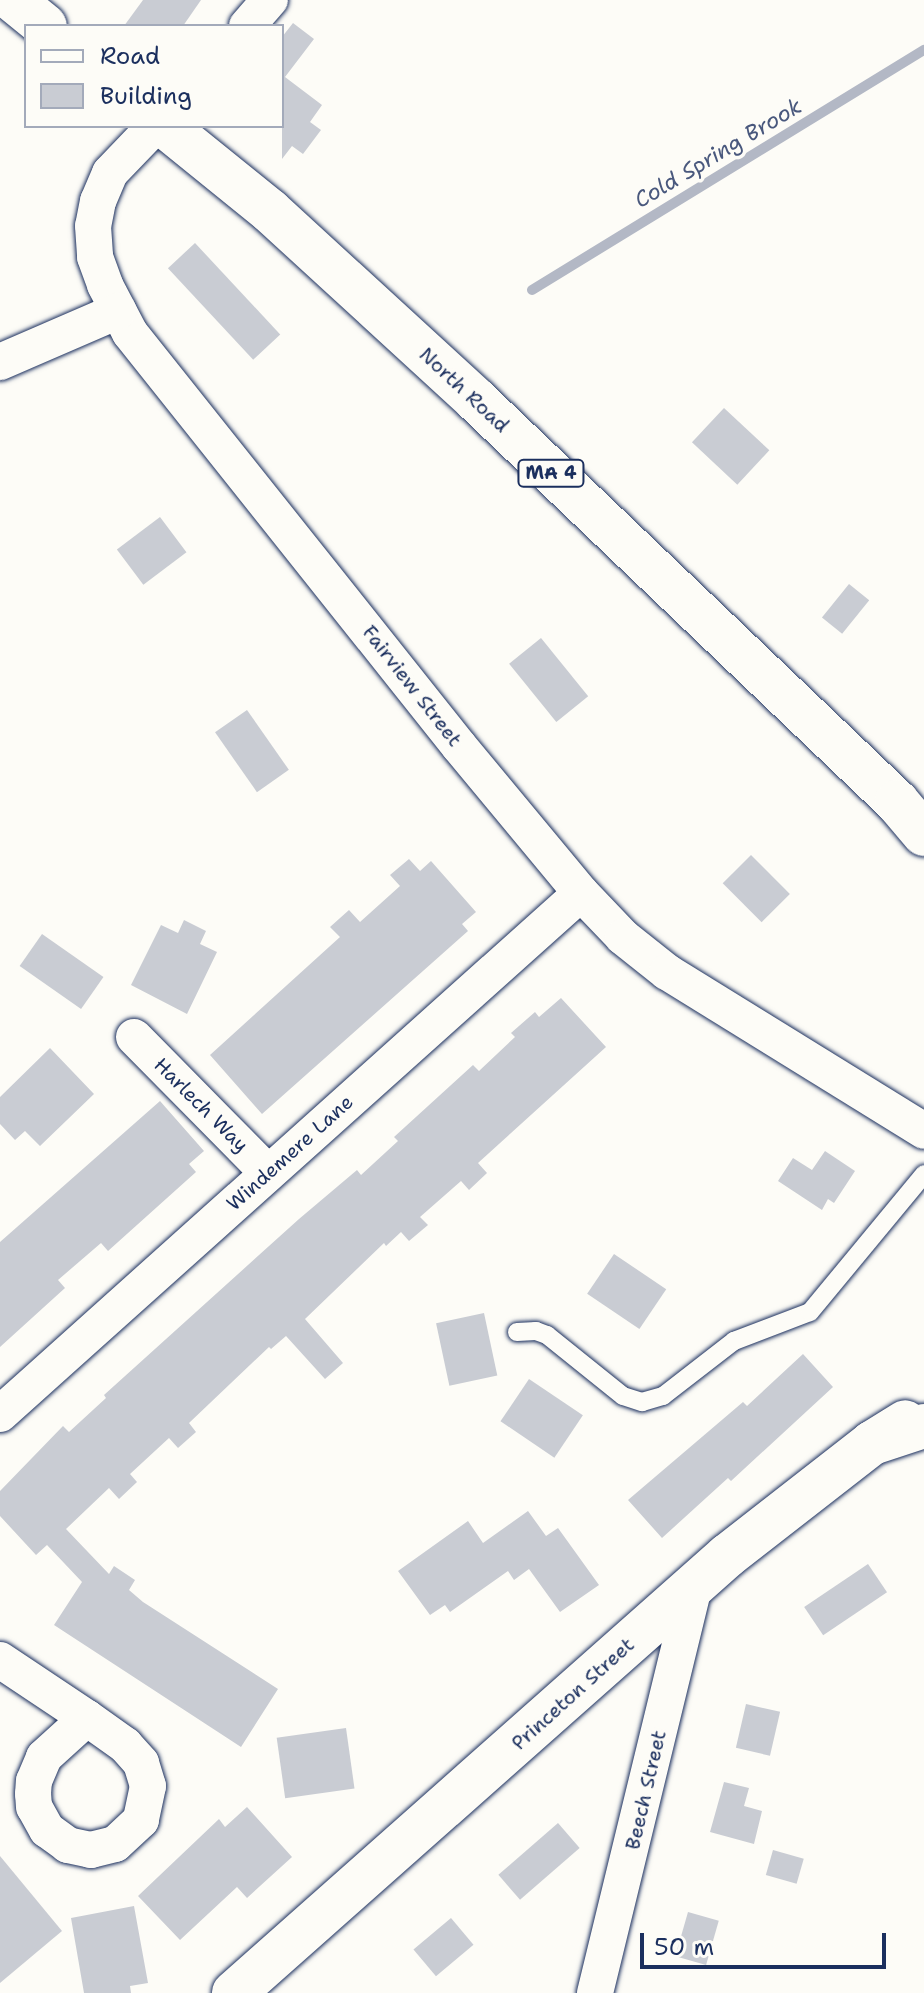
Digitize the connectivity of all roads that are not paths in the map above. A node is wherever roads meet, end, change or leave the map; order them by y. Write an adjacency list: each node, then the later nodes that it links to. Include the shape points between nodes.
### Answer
1 (13, 0): 3 (main road)
2 (270, 0): 4 (street)
3 (43, 24)
4 (249, 24)
5 (153, 128): 7 (street, Fairview Street, via 110,173 96,213 95,257)
6 (167, 128): 9 (main road, North Road / MA 4, via 270,211 476,400 897,802)
7 (118, 311): 8 (street); 10 (street, Fairview Street, via 130,333)
8 (0, 362)
9 (924, 834)
10 (581, 893): 12 (street, Fairview Street, via 667,972); 13 (street, Windemere Lane)
11 (134, 1037): 13 (street, Harlech Way)
12 (924, 1131)
13 (268, 1173): 17 (street, Windemere Lane)
14 (924, 1174): 15 (lane, via 810,1312 734,1341 663,1396 642,1402 623,1396 547,1335)
15 (517, 1332)
16 (924, 1411): 19 (main road, Princeton Street)
17 (0, 1414)
18 (924, 1426): 19 (main road)
19 (872, 1443): 20 (main road, Princeton Street)
20 (694, 1586): 23 (main road, Princeton Street); 24 (street, Beech Street)
21 (0, 1660): 22 (street)
22 (87, 1718)
23 (234, 1993)
24 (595, 1993)

